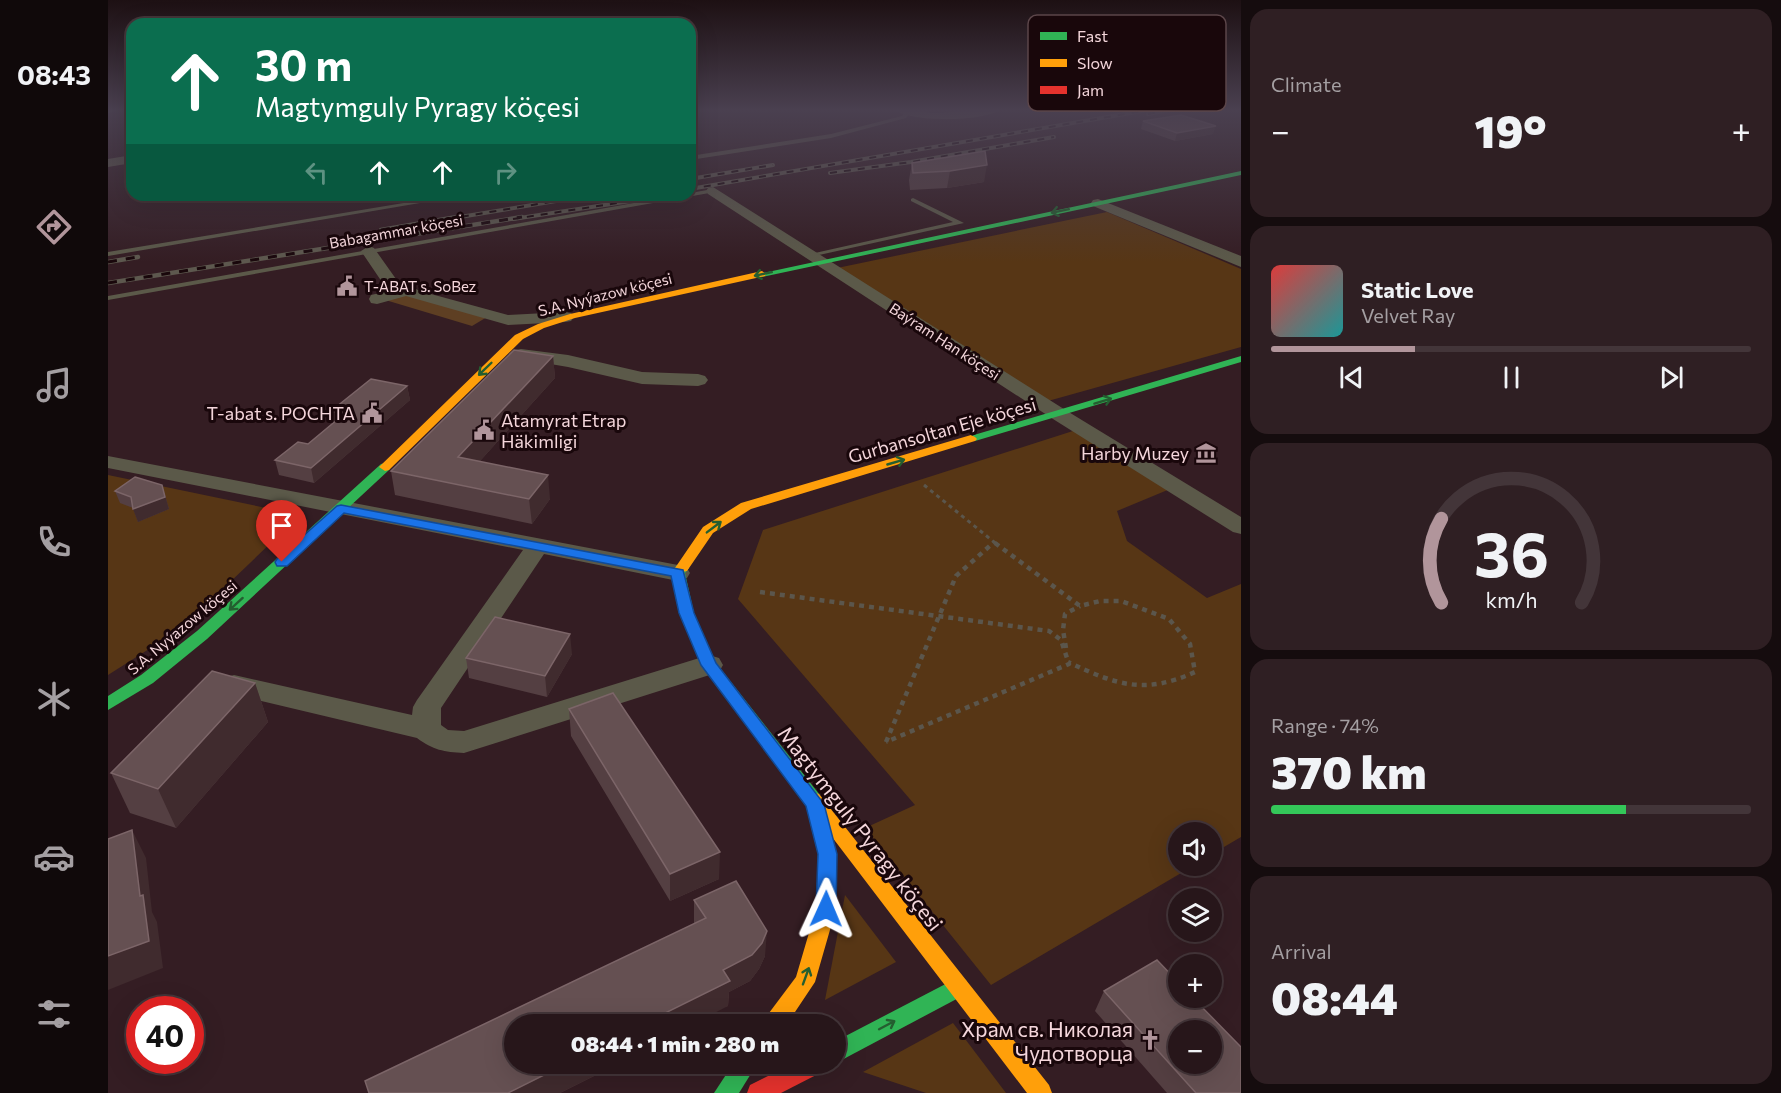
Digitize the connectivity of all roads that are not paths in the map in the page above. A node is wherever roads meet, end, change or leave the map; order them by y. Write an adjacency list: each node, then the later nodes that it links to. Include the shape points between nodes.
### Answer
1 (126, 160): 2 (street)
2 (108, 163)
3 (1241, 173): 9 (street, S.A. Nyýazow köçesi)
4 (713, 191): 5 (lane, Babagammar köçesi); 12 (street, Baýram Han köçesi)
5 (696, 194)
6 (913, 200): 12 (lane, via 960,223)
7 (428, 201): 11 (lane, Babagammar köçesi)
8 (658, 201): 10 (lane, Babagammar köçesi)
9 (1098, 203): 12 (street, S.A. Nyýazow köçesi, one-way to 12); 13 (street)
10 (369, 251): 14 (street, via 390,282); 15 (lane, Babagammar köçesi)
11 (108, 254)
12 (815, 258): 17 (street, S.A. Nyýazow köçesi, one-way to 17); 23 (street, Baýram Han köçesi)
13 (1241, 262)
14 (408, 291): 16 (street); 18 (street)
15 (108, 298)
16 (377, 299)
17 (573, 316): 18 (street); 19 (street, S.A. Nyýazow köçesi)
18 (508, 320): 19 (street, via 518,326)
19 (519, 337): 20 (street, S.A. Nyýazow köçesi)
20 (503, 352): 22 (street, via 568,361 642,378); 25 (street, S.A. Nyýazow köçesi, one-way to 25)
21 (1241, 360): 23 (street, Gurbansoltan Eje köçesi, one-way to 21)
22 (698, 380)
23 (1060, 415): 26 (street, Baýram Han köçesi); 28 (street, Gurbansoltan Eje köçesi, one-way to 23, via 708,530 746,506)
24 (108, 462): 25 (street)
25 (341, 509): 27 (street); 31 (street, S.A. Nyýazow köçesi, one-way to 31, via 202,634)
26 (1241, 527)
27 (538, 546): 28 (street); 34 (street, via 426,707)
28 (678, 573): 29 (street, Magtymguly Pyragy köçesi, via 687,613)
29 (709, 665): 34 (street, via 464,742 441,741); 35 (street, Magtymguly Pyragy köçesi)
30 (234, 685): 34 (street)
31 (135, 688): 32 (street, S.A. Nyýazow köçesi); 33 (street)
32 (108, 704)
33 (108, 712)
34 (426, 729)
35 (815, 804): 36 (street, Magtymguly Pyragy köçesi); 37 (street, one-way to 35, via 805,982 826,909 827,854)
36 (959, 987): 38 (street, one-way to 36); 43 (street, Magtymguly Pyragy köçesi)
37 (781, 1014)
38 (846, 1047)
39 (739, 1074): 41 (street)
40 (795, 1074): 42 (street)
41 (725, 1093)
42 (758, 1093)
43 (1041, 1093)

